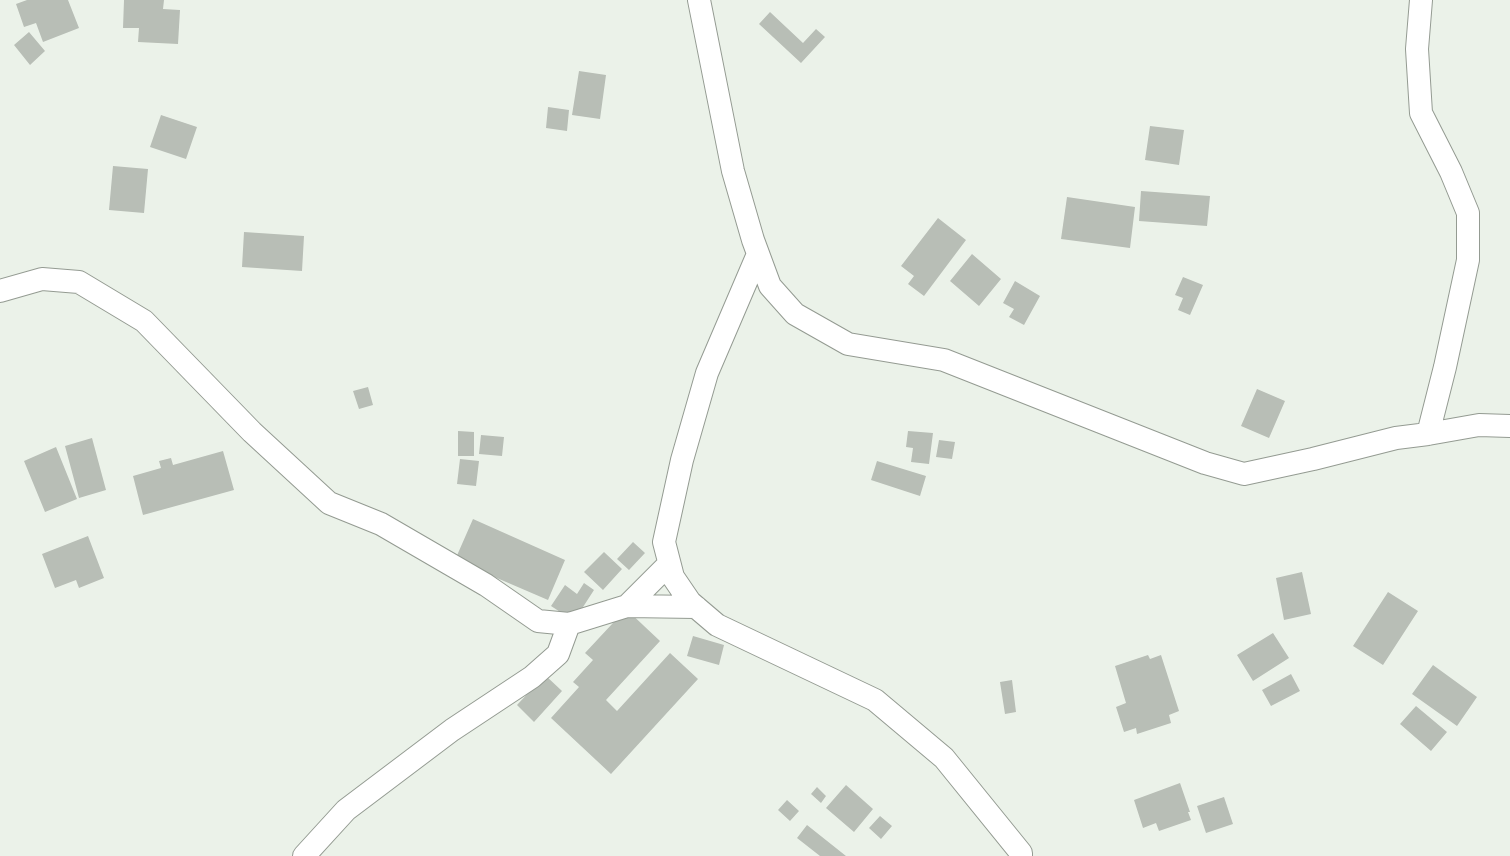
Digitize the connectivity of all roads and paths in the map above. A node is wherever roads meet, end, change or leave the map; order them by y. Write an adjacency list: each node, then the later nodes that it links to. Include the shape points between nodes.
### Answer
1 (699, 0): 3 (street, via 733,171)
2 (1421, 0): 6 (street, via 1417,49 1421,113 1468,213 1468,260)
3 (758, 254): 6 (street, via 770,286 796,314 848,344 944,360 1205,463 1244,474 1396,438); 7 (street, via 707,373 682,460 664,542)
4 (0, 291): 10 (street, via 42,279 79,282 144,320 252,432 329,503 381,524 486,585 538,621)
5 (1510, 426): 6 (street, via 1479,424)
6 (1428, 434)
7 (669, 564): 8 (street); 9 (street, via 673,576)
8 (626, 606): 9 (street); 10 (street)
9 (696, 607): 12 (street, via 718,625 875,700 944,758)
10 (569, 624): 11 (street, via 558,654 532,676 452,730 346,810)
11 (304, 856)
12 (1022, 856)

